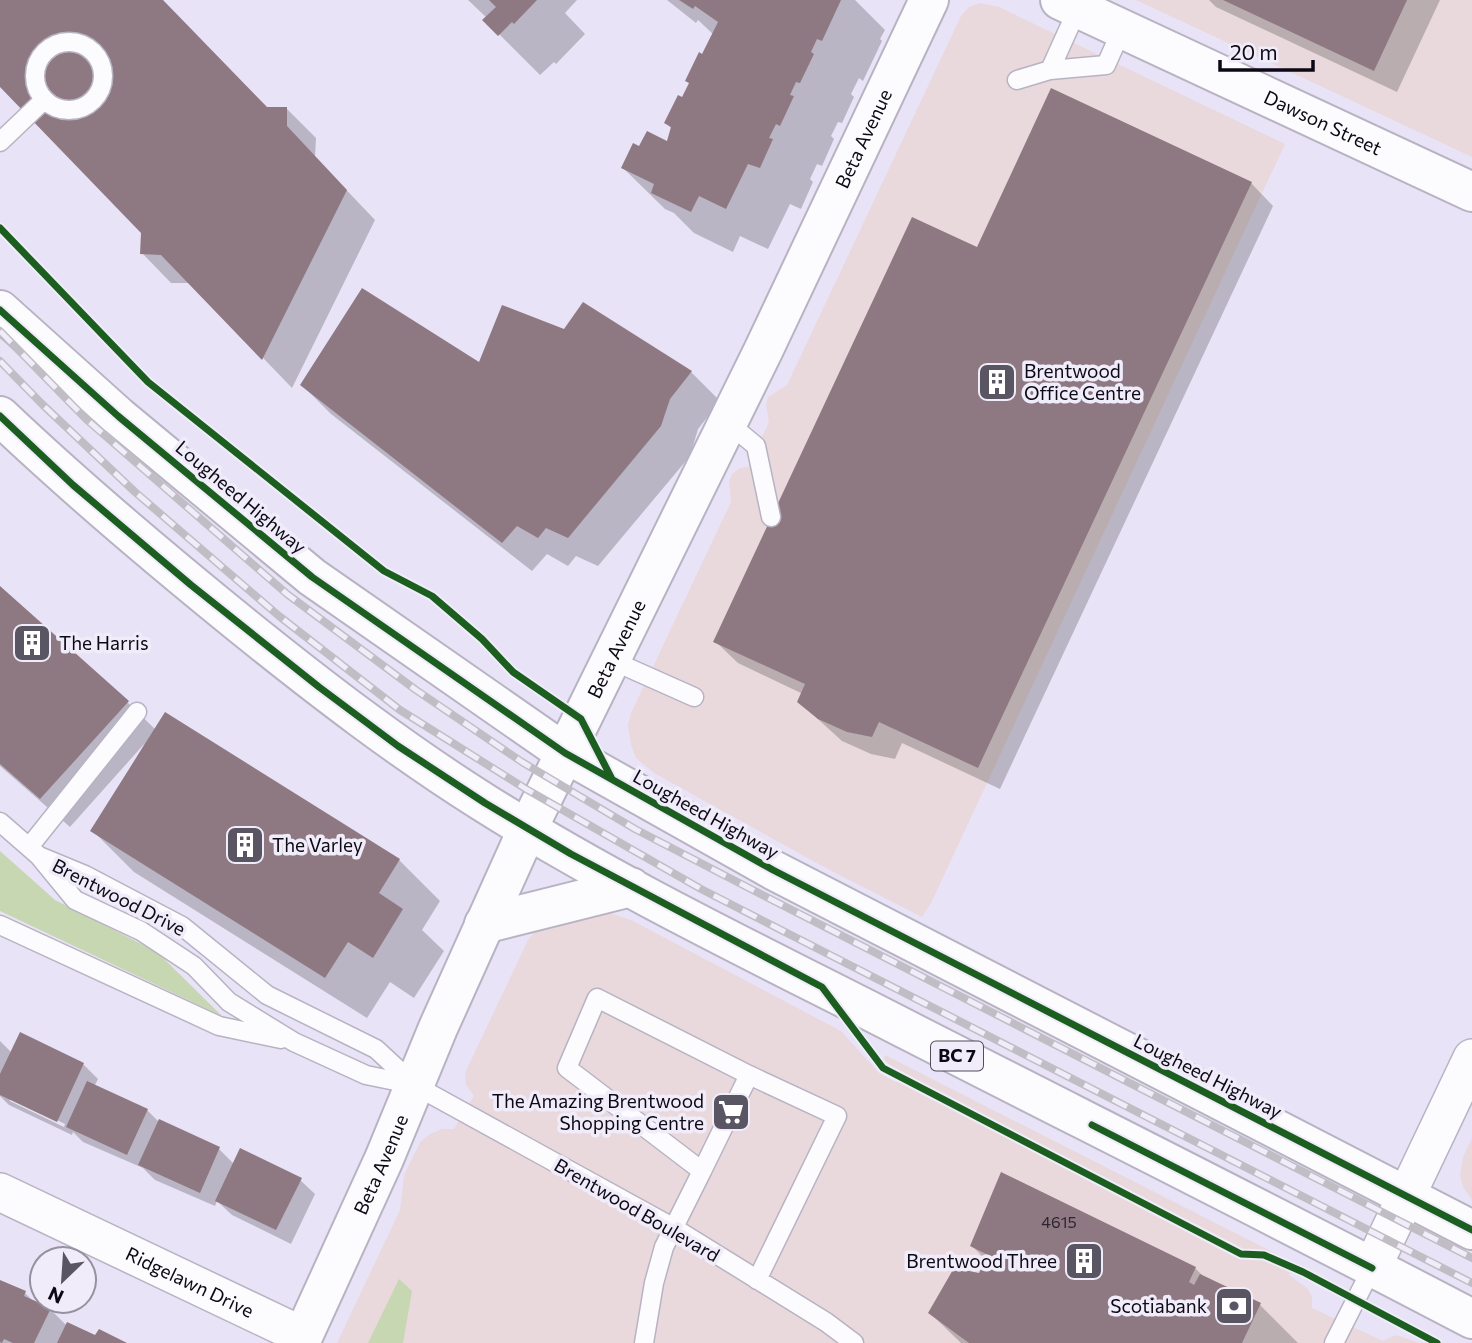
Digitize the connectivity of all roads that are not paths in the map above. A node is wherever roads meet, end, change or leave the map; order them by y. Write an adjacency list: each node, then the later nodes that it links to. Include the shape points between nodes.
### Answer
1 (929, 0): 11 (main road, Beta Avenue)
2 (1069, 4): 3 (main road, Dawson Street); 4 (lane)
3 (1122, 29): 4 (lane, via 1106,65); 8 (main road, Dawson Street)
4 (1050, 70): 5 (lane)
5 (1017, 80)
6 (44, 100): 7 (lane)
7 (0, 142)
8 (1472, 192)
9 (0, 310): 16 (main road, Lougheed Highway, via 312,577)
10 (0, 416): 18 (main road, BC 7, via 73,485 319,687 409,753)
11 (727, 422): 12 (lane, via 757,446); 13 (main road, Beta Avenue)
12 (771, 517)
13 (611, 660): 14 (lane); 16 (main road, Beta Avenue)
14 (694, 697)
15 (136, 712): 19 (lane)
16 (565, 753): 18 (main road, Beta Avenue); 29 (main road, Lougheed Highway, via 773,870)
17 (0, 822): 19 (lane, Brentwood Drive)
18 (528, 828): 20 (main road, BC 7); 21 (main road, Beta Avenue)
19 (34, 851): 23 (lane, Brentwood Drive, via 75,900 141,931 194,966 229,1002); 26 (lane, Brentwood Drive, via 182,926 267,995 376,1049)
20 (631, 887): 21 (main road); 32 (main road, BC 7)
21 (484, 924): 26 (main road, Beta Avenue)
22 (0, 925): 23 (lane, via 219,1026)
23 (295, 1042): 26 (lane, Brentwood Drive, via 366,1075)
24 (1472, 1058): 29 (street)
25 (750, 1075): 27 (lane); 27 (lane, via 597,998 567,1068); 33 (lane, via 837,1116)
26 (416, 1086): 30 (lane, Brentwood Boulevard); 35 (main road, Beta Avenue)
27 (702, 1171): 30 (lane)
28 (0, 1192): 35 (street, Ridgelawn Drive)
29 (1407, 1196): 31 (main road, Lougheed Highway); 32 (street)
30 (674, 1228): 33 (lane, Brentwood Boulevard); 36 (lane, via 654,1283)
31 (1472, 1230)
32 (1372, 1268): 34 (main road, BC 7); 38 (lane)
33 (757, 1280): 37 (lane, Brentwood Boulevard)
34 (1472, 1320)
35 (302, 1340)
36 (644, 1343)
37 (854, 1343)
38 (1334, 1343)

